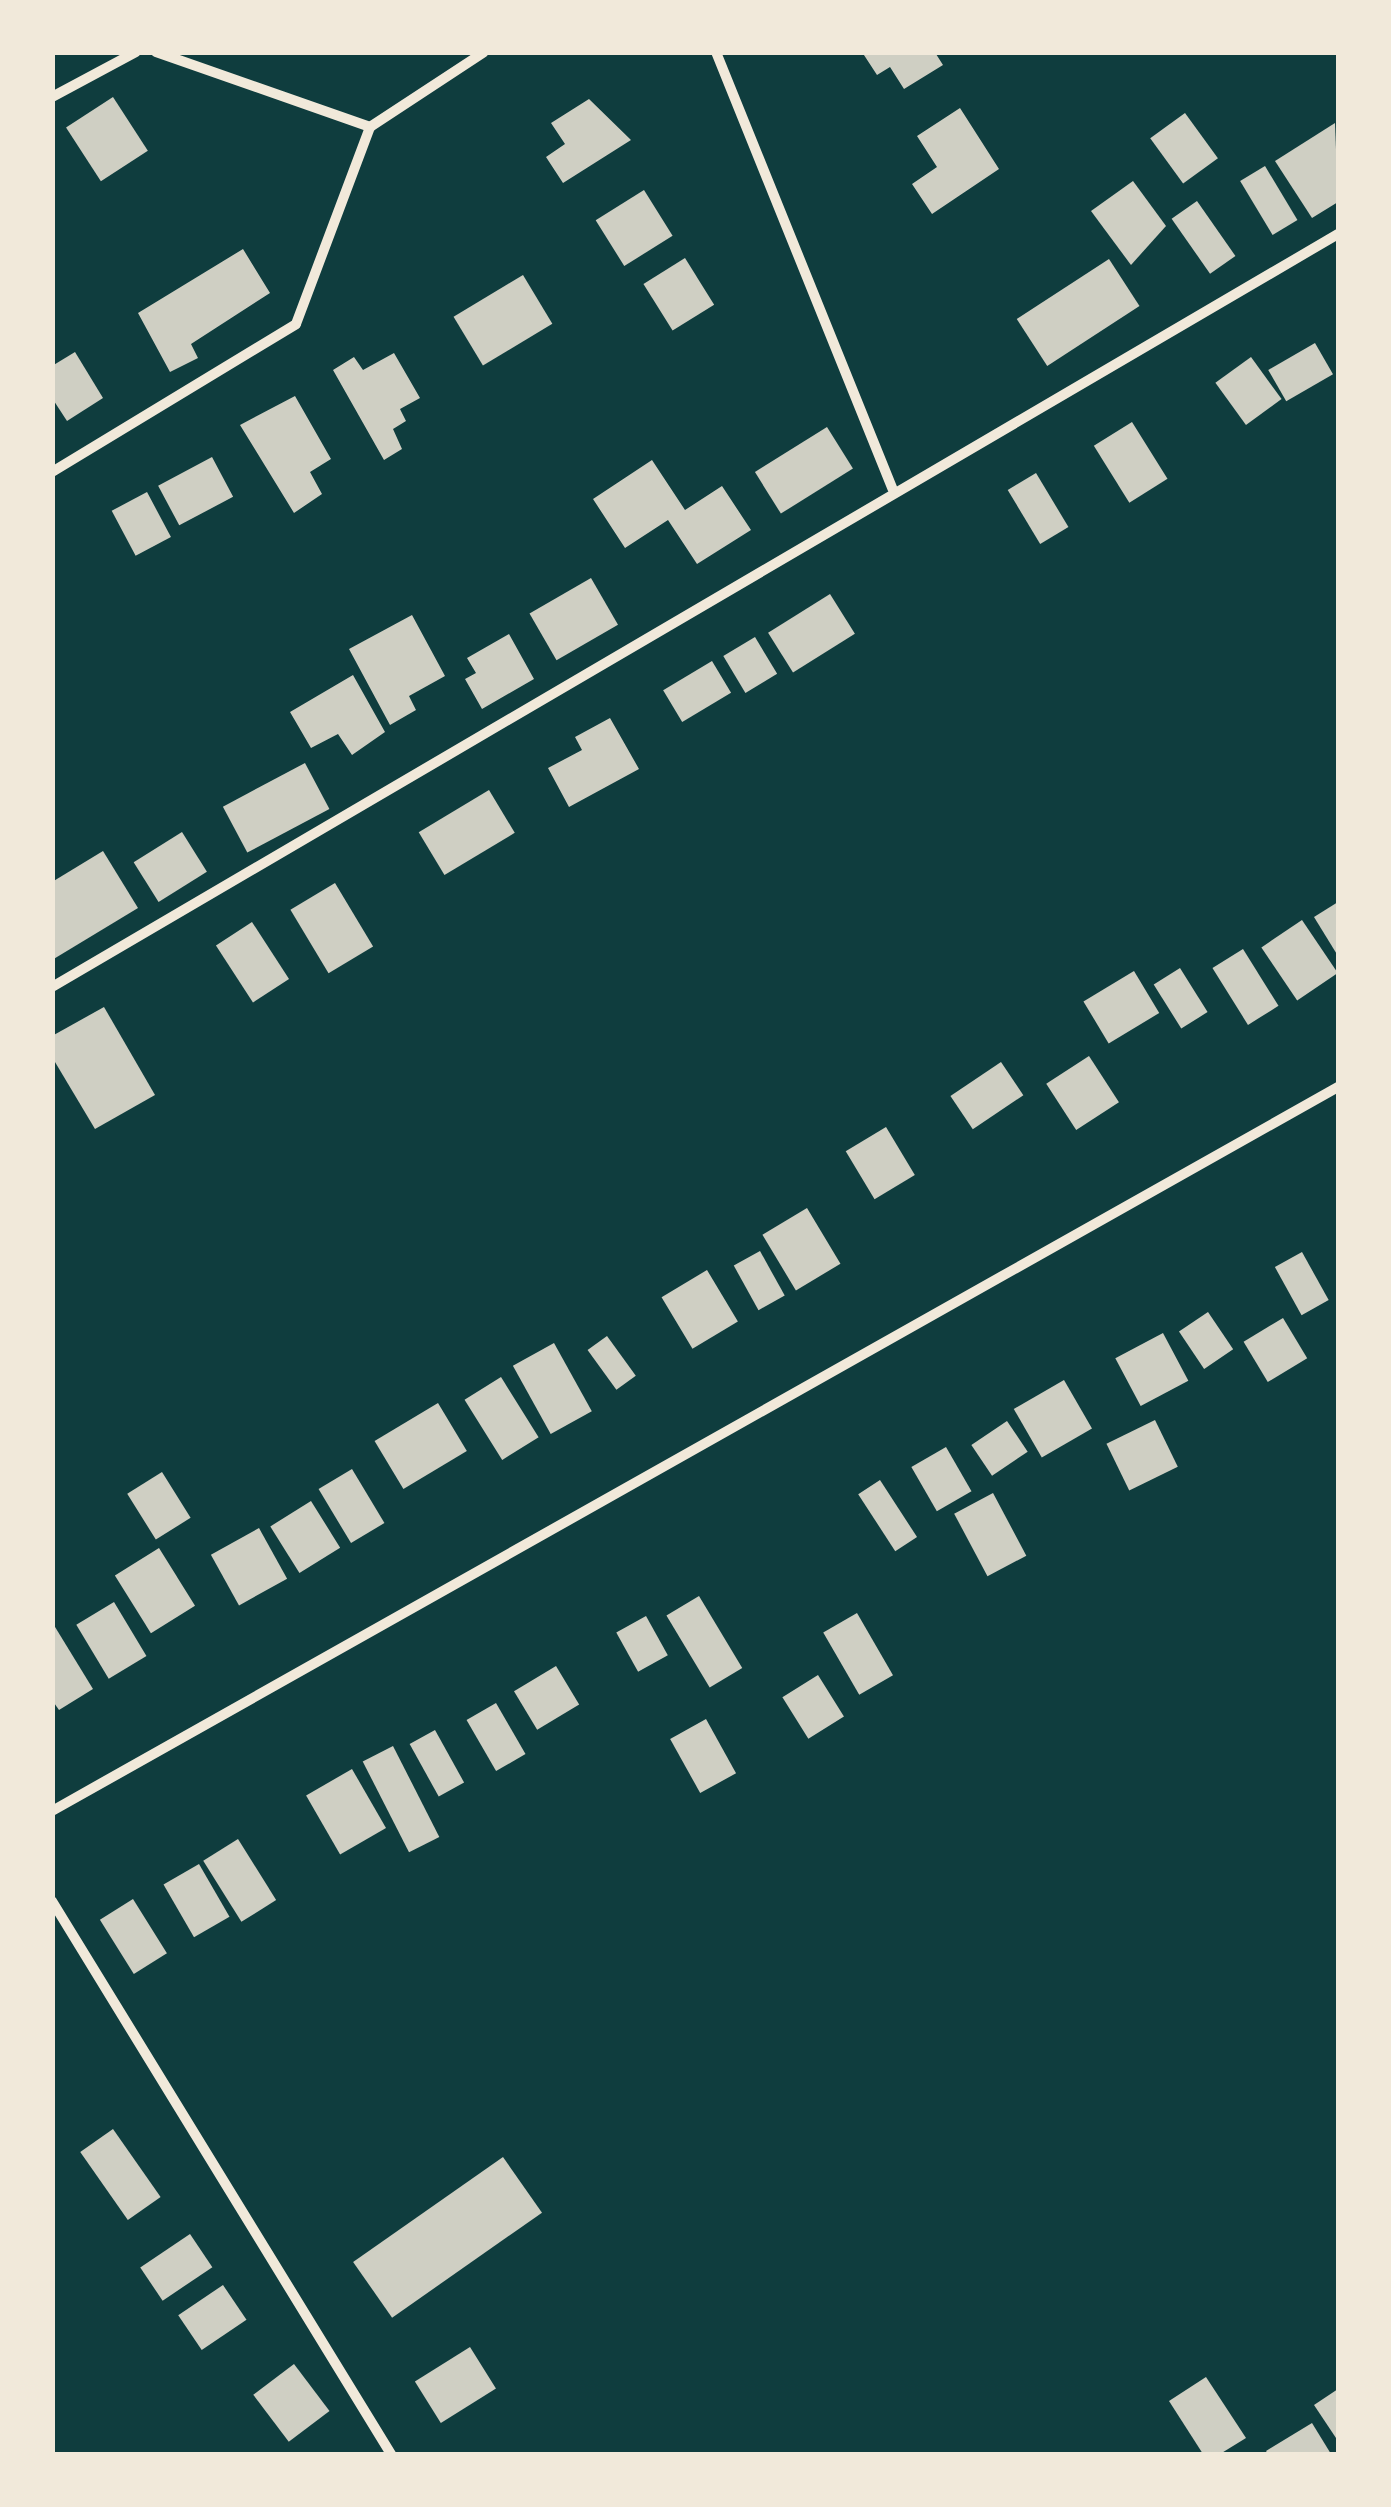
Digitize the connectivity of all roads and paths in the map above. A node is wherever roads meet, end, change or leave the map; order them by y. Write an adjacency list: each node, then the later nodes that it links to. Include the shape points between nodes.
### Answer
1 (136, 52): 5 (street)
2 (156, 52): 6 (street)
3 (484, 52): 6 (street)
4 (716, 52): 9 (street)
5 (52, 97)
6 (370, 127): 8 (street, via 296,324)
7 (1338, 234): 9 (street, via 1005,436)
8 (52, 472)
9 (893, 489): 10 (street)
10 (52, 987)
11 (1338, 1086): 12 (street)
12 (52, 1810)
13 (52, 1901): 14 (street)
14 (391, 2454)

